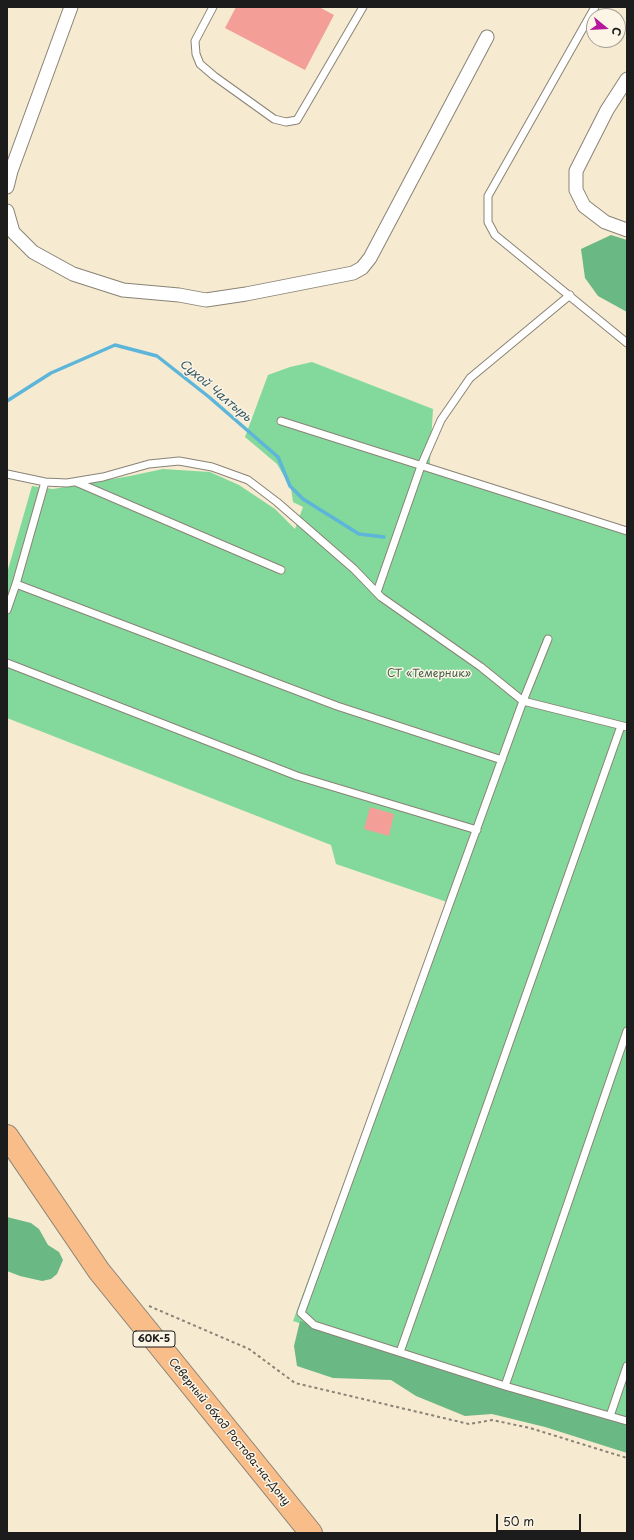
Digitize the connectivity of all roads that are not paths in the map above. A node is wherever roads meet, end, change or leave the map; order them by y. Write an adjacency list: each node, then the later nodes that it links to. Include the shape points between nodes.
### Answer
1 (71, 7): 7 (street)
2 (213, 7): 3 (lane, via 195,40 200,64 274,119 286,122 297,120)
3 (363, 7)
4 (595, 7): 10 (lane, via 488,196 488,222 495,235)
5 (487, 37): 8 (street, via 370,258 362,268 353,273 206,300 179,294 123,290 72,274 33,252 13,232)
6 (627, 79): 9 (street, via 576,171 576,190 584,206 605,222)
7 (7, 188)
8 (7, 211)
9 (627, 230)
10 (570, 296): 11 (lane); 13 (lane, via 470,378 441,420)
11 (627, 343)
12 (280, 421): 13 (lane)
13 (421, 466): 17 (lane); 20 (lane)
14 (7, 474): 15 (lane)
15 (45, 482): 16 (lane); 19 (lane)
16 (75, 482): 18 (lane); 20 (lane, via 149,464 179,461 212,467 248,480 277,502)
17 (627, 531)
18 (281, 570)
19 (16, 584): 21 (lane); 26 (lane, via 336,706)
20 (377, 592): 24 (lane, via 481,667)
21 (7, 610)
22 (548, 639): 24 (lane)
23 (7, 663): 27 (lane, via 297,776)
24 (523, 701): 25 (lane); 26 (lane)
25 (624, 726): 31 (lane)
26 (502, 760): 27 (lane)
27 (477, 830): 31 (lane, via 301,1314 314,1325)
28 (627, 1031): 33 (lane)
29 (7, 1136): 37 (highway, Северный обход Ростова-на-Дону / 60К-5, via 99,1271)
30 (7, 1160): 36 (highway, Северный обход Ростова-на-Дону / 60К-5, via 88,1279)
31 (400, 1352): 33 (lane)
32 (627, 1366): 34 (lane)
33 (505, 1386): 34 (lane)
34 (610, 1416): 35 (lane)
35 (627, 1422)
36 (294, 1533)
37 (311, 1533)

